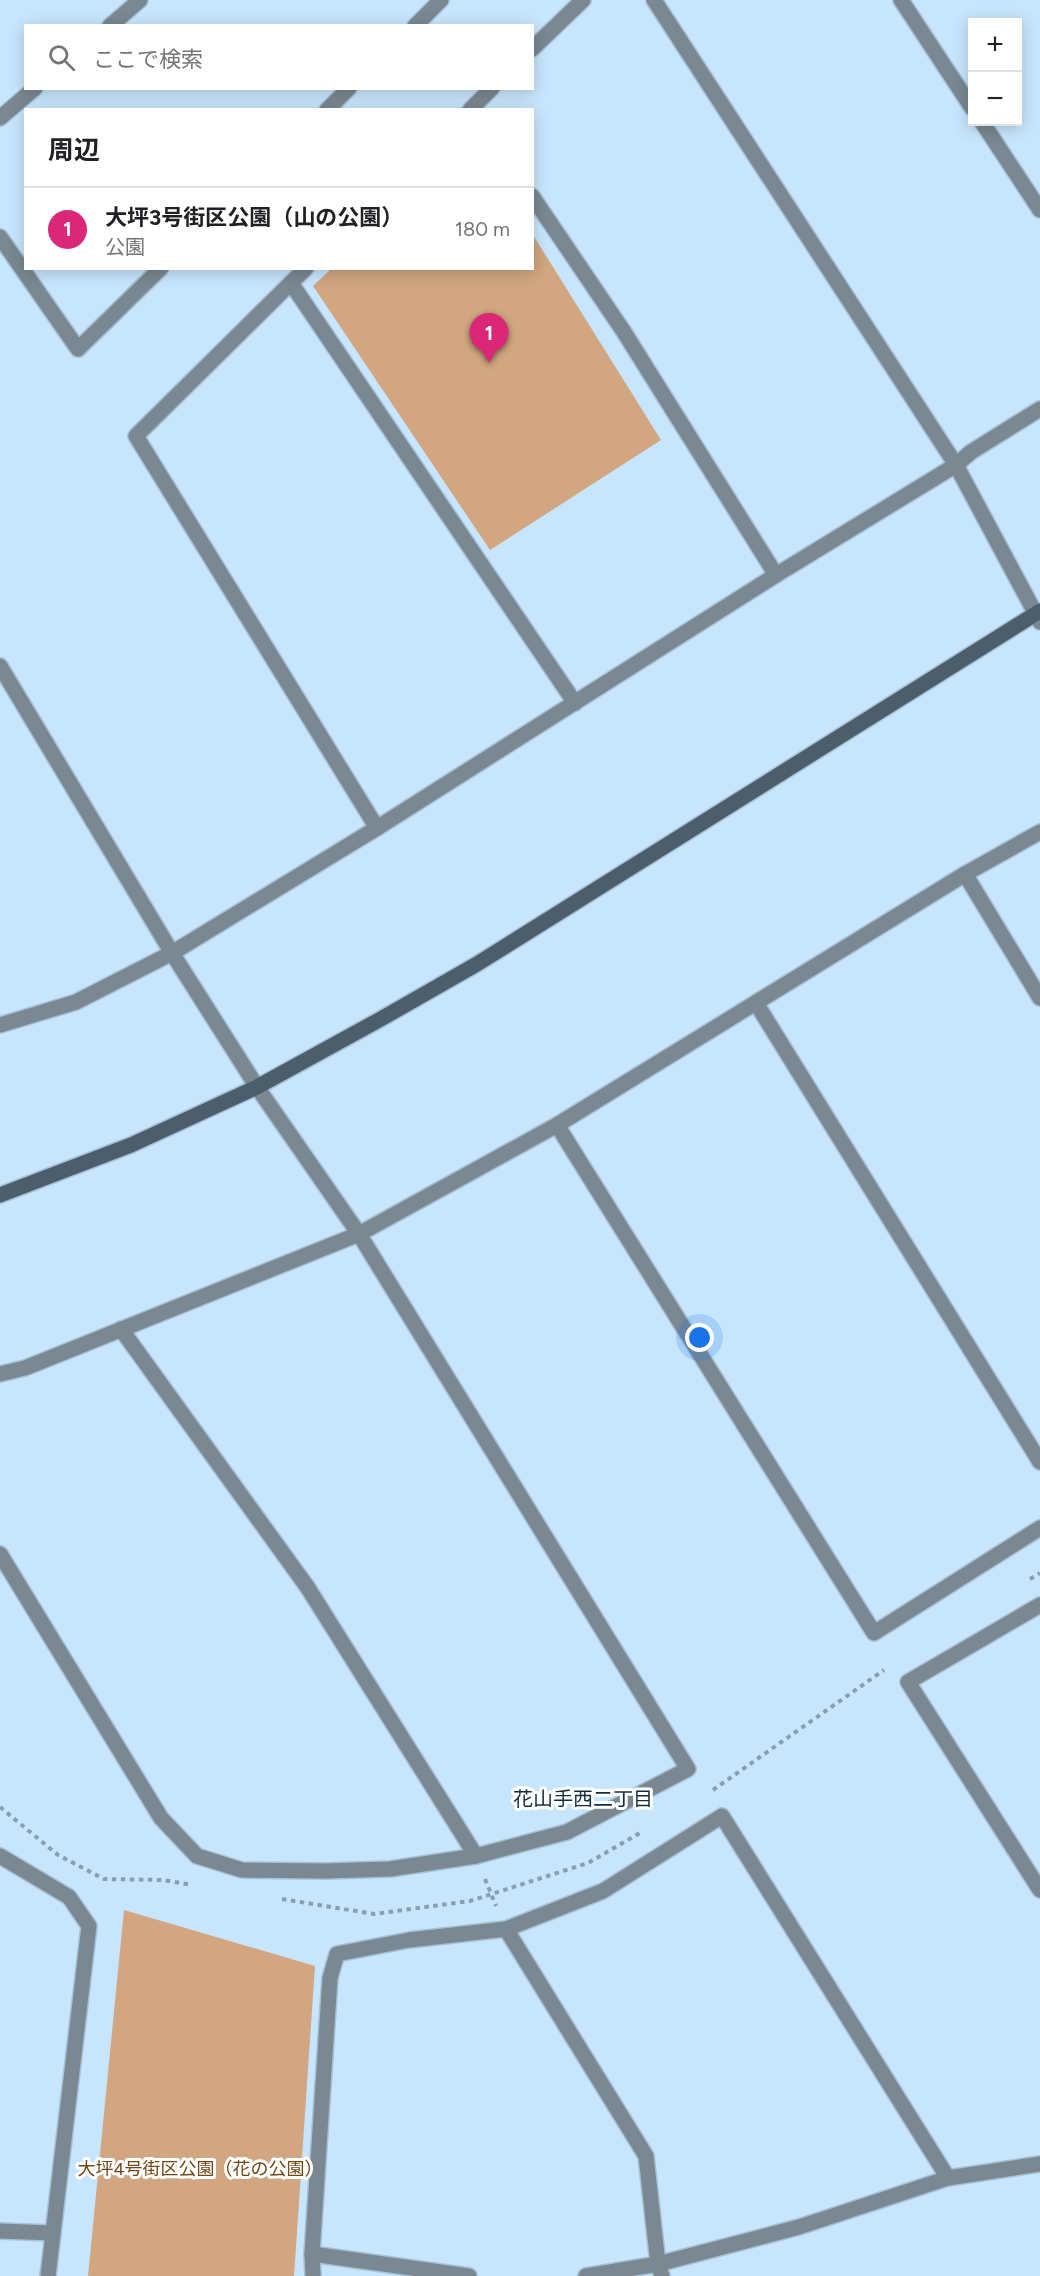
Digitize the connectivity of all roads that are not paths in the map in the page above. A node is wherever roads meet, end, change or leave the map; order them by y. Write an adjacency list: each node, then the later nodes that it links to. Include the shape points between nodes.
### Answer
1 (140, 0): 6 (street)
2 (441, 0): 7 (street)
3 (583, 0): 8 (street)
4 (654, 0): 24 (street)
5 (901, 0): 12 (street)
6 (112, 24)
7 (417, 24)
8 (534, 47)
9 (33, 90): 15 (street)
10 (347, 90): 13 (street)
11 (490, 90): 14 (street)
12 (968, 102)
13 (329, 108)
14 (473, 108)
15 (0, 118)
16 (985, 126): 18 (street)
17 (534, 199): 25 (street, via 624,332)
18 (1040, 210)
19 (0, 237): 20 (street, via 78,349)
20 (159, 270)
21 (304, 270): 22 (street)
22 (291, 283): 28 (street); 29 (street, via 136,436)
23 (1040, 408): 24 (street)
24 (956, 465): 25 (street); 26 (street)
25 (776, 575): 28 (street)
26 (1038, 616): 36 (street, via 477,964)
27 (0, 666): 32 (street)
28 (575, 703): 29 (street)
29 (376, 828): 32 (street)
30 (1040, 832): 31 (street)
31 (965, 874): 33 (street); 34 (street)
32 (172, 954): 35 (street, via 76,1002); 36 (street)
33 (1040, 998)
34 (756, 1002): 37 (street); 42 (street)
35 (0, 1025)
36 (257, 1087): 38 (street, via 131,1145); 39 (street)
37 (556, 1125): 39 (street); 43 (street, via 874,1633)
38 (0, 1194)
39 (358, 1234): 40 (street); 47 (street, via 688,1769 567,1832)
40 (122, 1329): 41 (street, via 25,1368); 47 (street, via 308,1588)
41 (0, 1374)
42 (1040, 1462)
43 (1040, 1528)
44 (0, 1554): 47 (street, via 161,1818 197,1857 242,1870 326,1871 390,1869)
45 (1040, 1605): 48 (street, via 908,1682)
46 (0, 1856): 53 (street, via 69,1897 89,1926)
47 (476, 1856)
48 (1040, 1890)
49 (506, 1929): 51 (street, via 603,1891 722,1816); 54 (street, via 408,1940 337,1954 330,1978); 55 (street, via 646,2156)
50 (1040, 2164): 51 (street)
51 (948, 2178): 55 (street)
52 (0, 2231): 53 (street)
53 (53, 2233): 56 (street)
54 (312, 2254): 57 (street); 58 (street)
55 (660, 2270): 59 (street)
56 (48, 2276)
57 (313, 2276)
58 (469, 2276)
59 (586, 2276)

